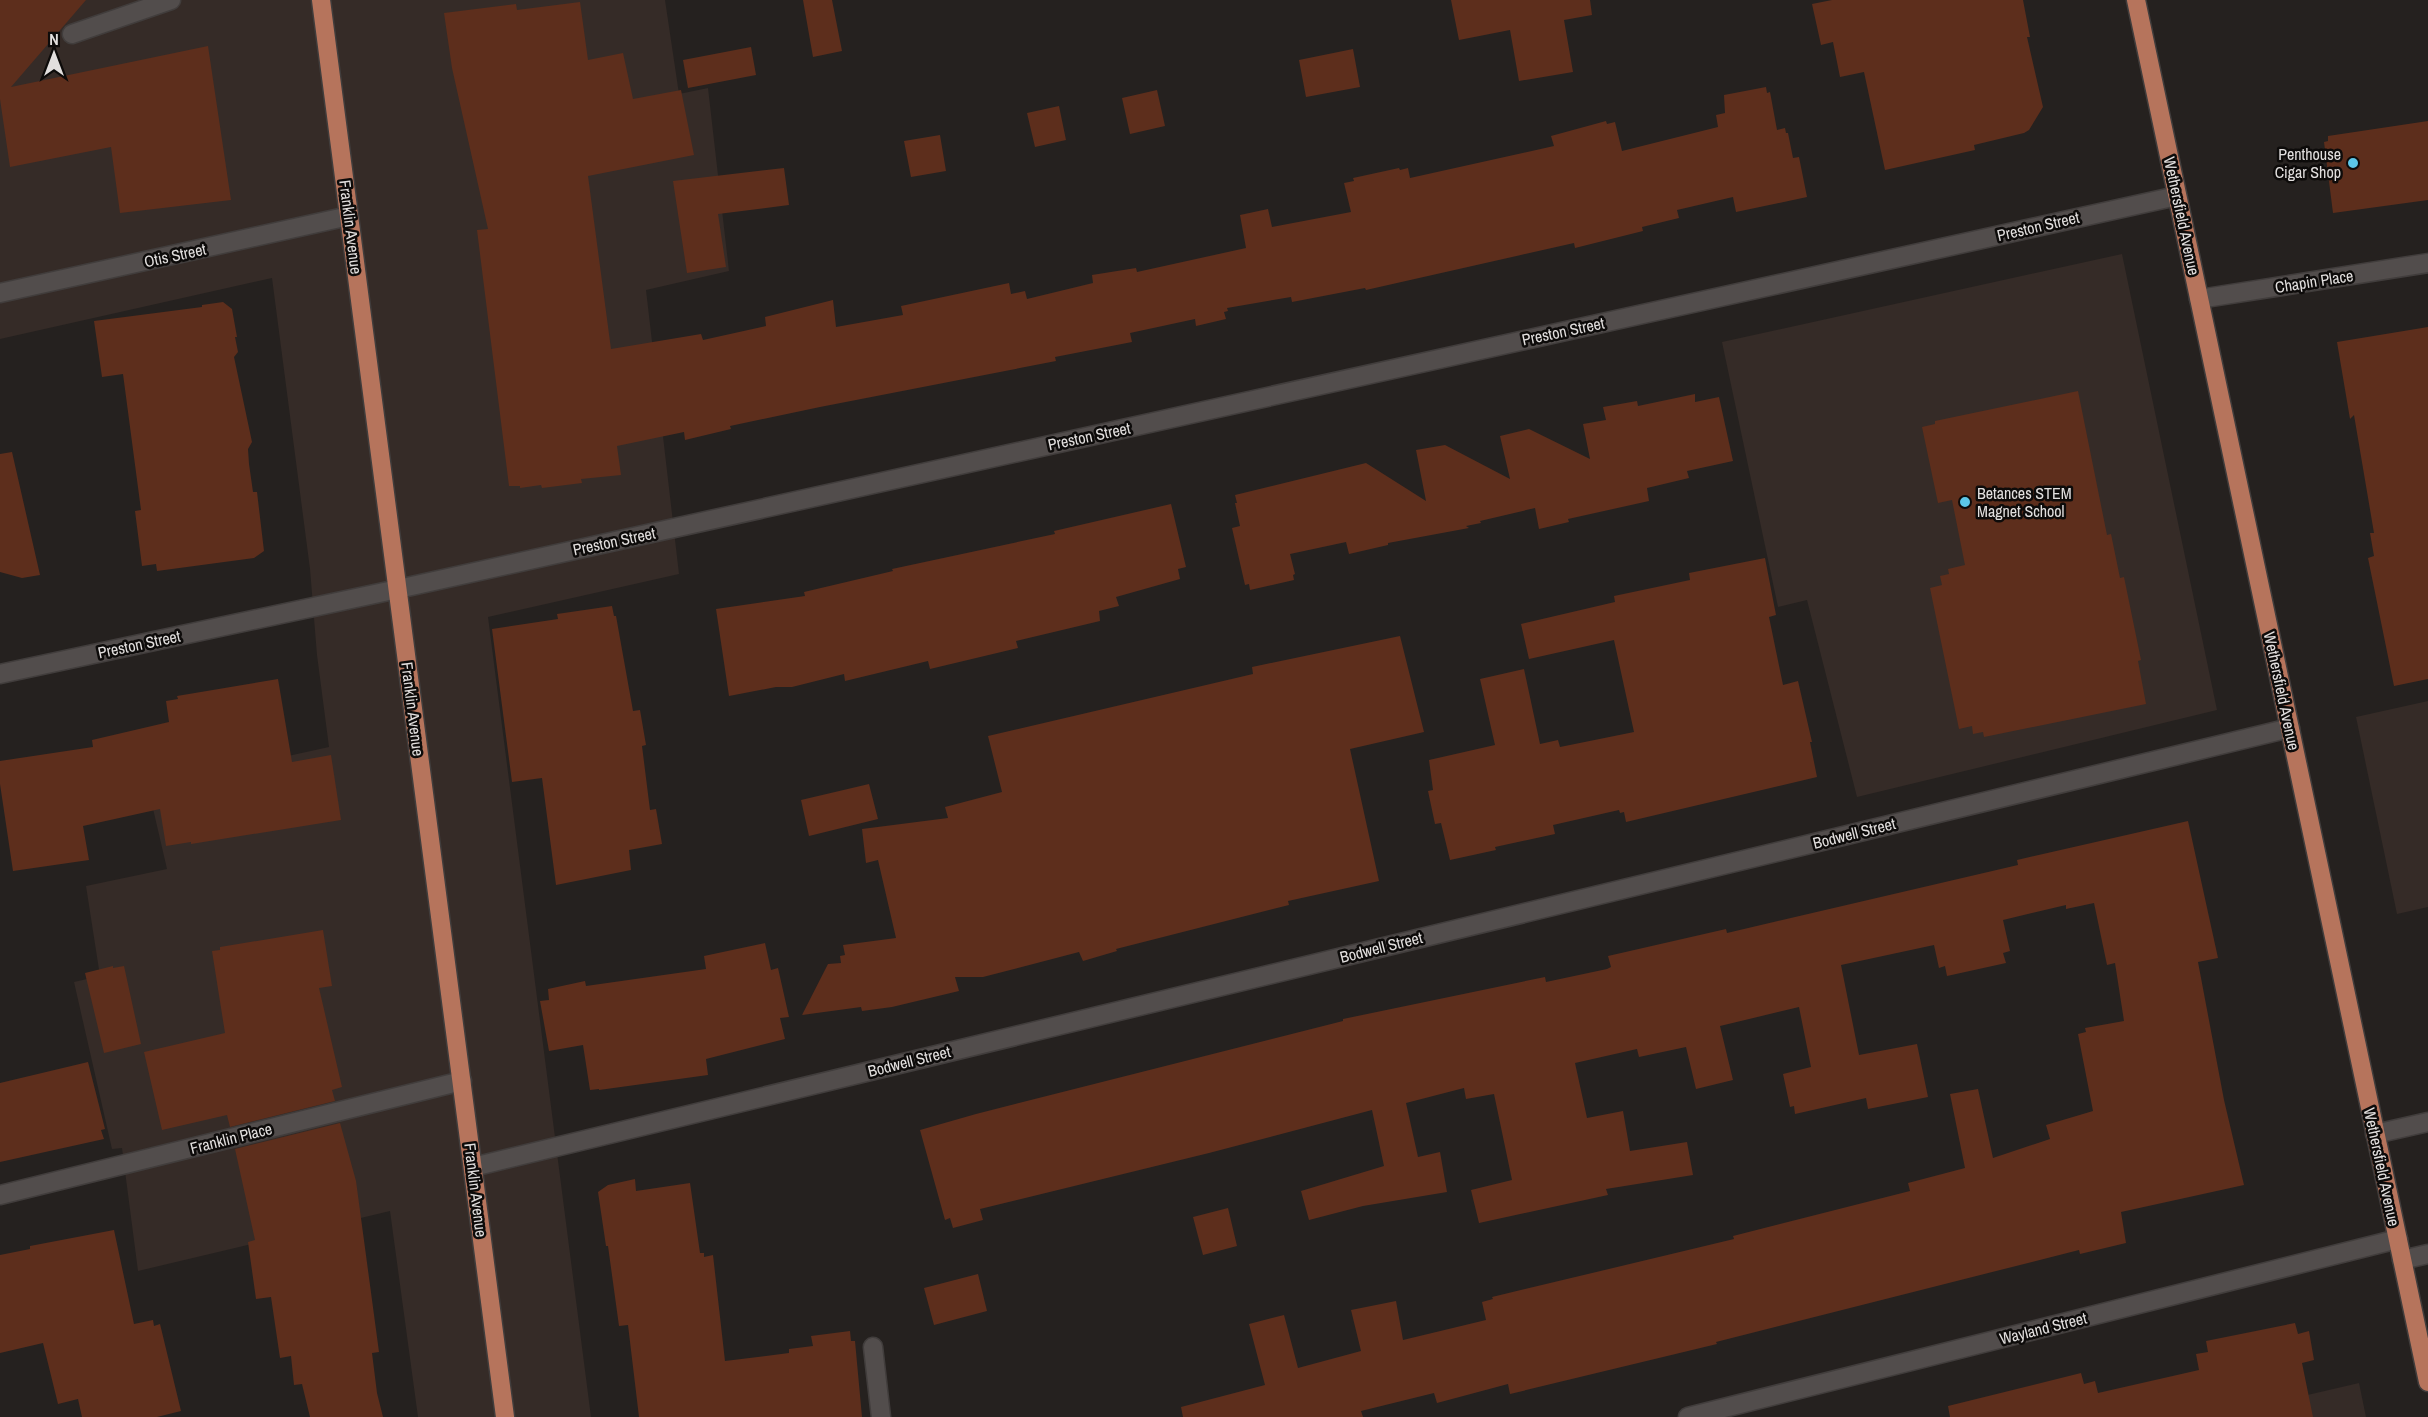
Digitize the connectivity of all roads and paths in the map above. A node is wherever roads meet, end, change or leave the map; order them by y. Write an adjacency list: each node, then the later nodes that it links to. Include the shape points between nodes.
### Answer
1 (171, 0): 4 (street)
2 (321, 0): 6 (main road, Franklin Avenue)
3 (2136, 0): 5 (main road, Wethersfield Avenue)
4 (72, 34)
5 (2177, 196): 9 (main road, Wethersfield Avenue); 10 (street, Preston Street)
6 (350, 216): 8 (street, Otis Street); 10 (main road, Franklin Avenue)
7 (2428, 263): 9 (street, Chapin Place)
8 (0, 293)
9 (2199, 299): 12 (main road, Wethersfield Avenue)
10 (398, 589): 11 (street, Preston Street); 13 (main road, Franklin Avenue)
11 (0, 674)
12 (2290, 728): 15 (main road, Wethersfield Avenue); 16 (street, Bodwell Street)
13 (462, 1080): 16 (main road, Franklin Avenue); 17 (street, Franklin Place)
14 (2428, 1122): 15 (street)
15 (2375, 1134): 18 (main road, Wethersfield Avenue)
16 (473, 1167): 23 (main road, Franklin Avenue)
17 (0, 1195)
18 (2398, 1239): 20 (main road, Wethersfield Avenue); 25 (street, Wayland Street)
19 (2428, 1254): 20 (street)
20 (2402, 1260): 22 (main road, Wethersfield Avenue)
21 (873, 1347): 24 (street)
22 (2428, 1382)
23 (505, 1417)
24 (881, 1417)
25 (1688, 1417)

